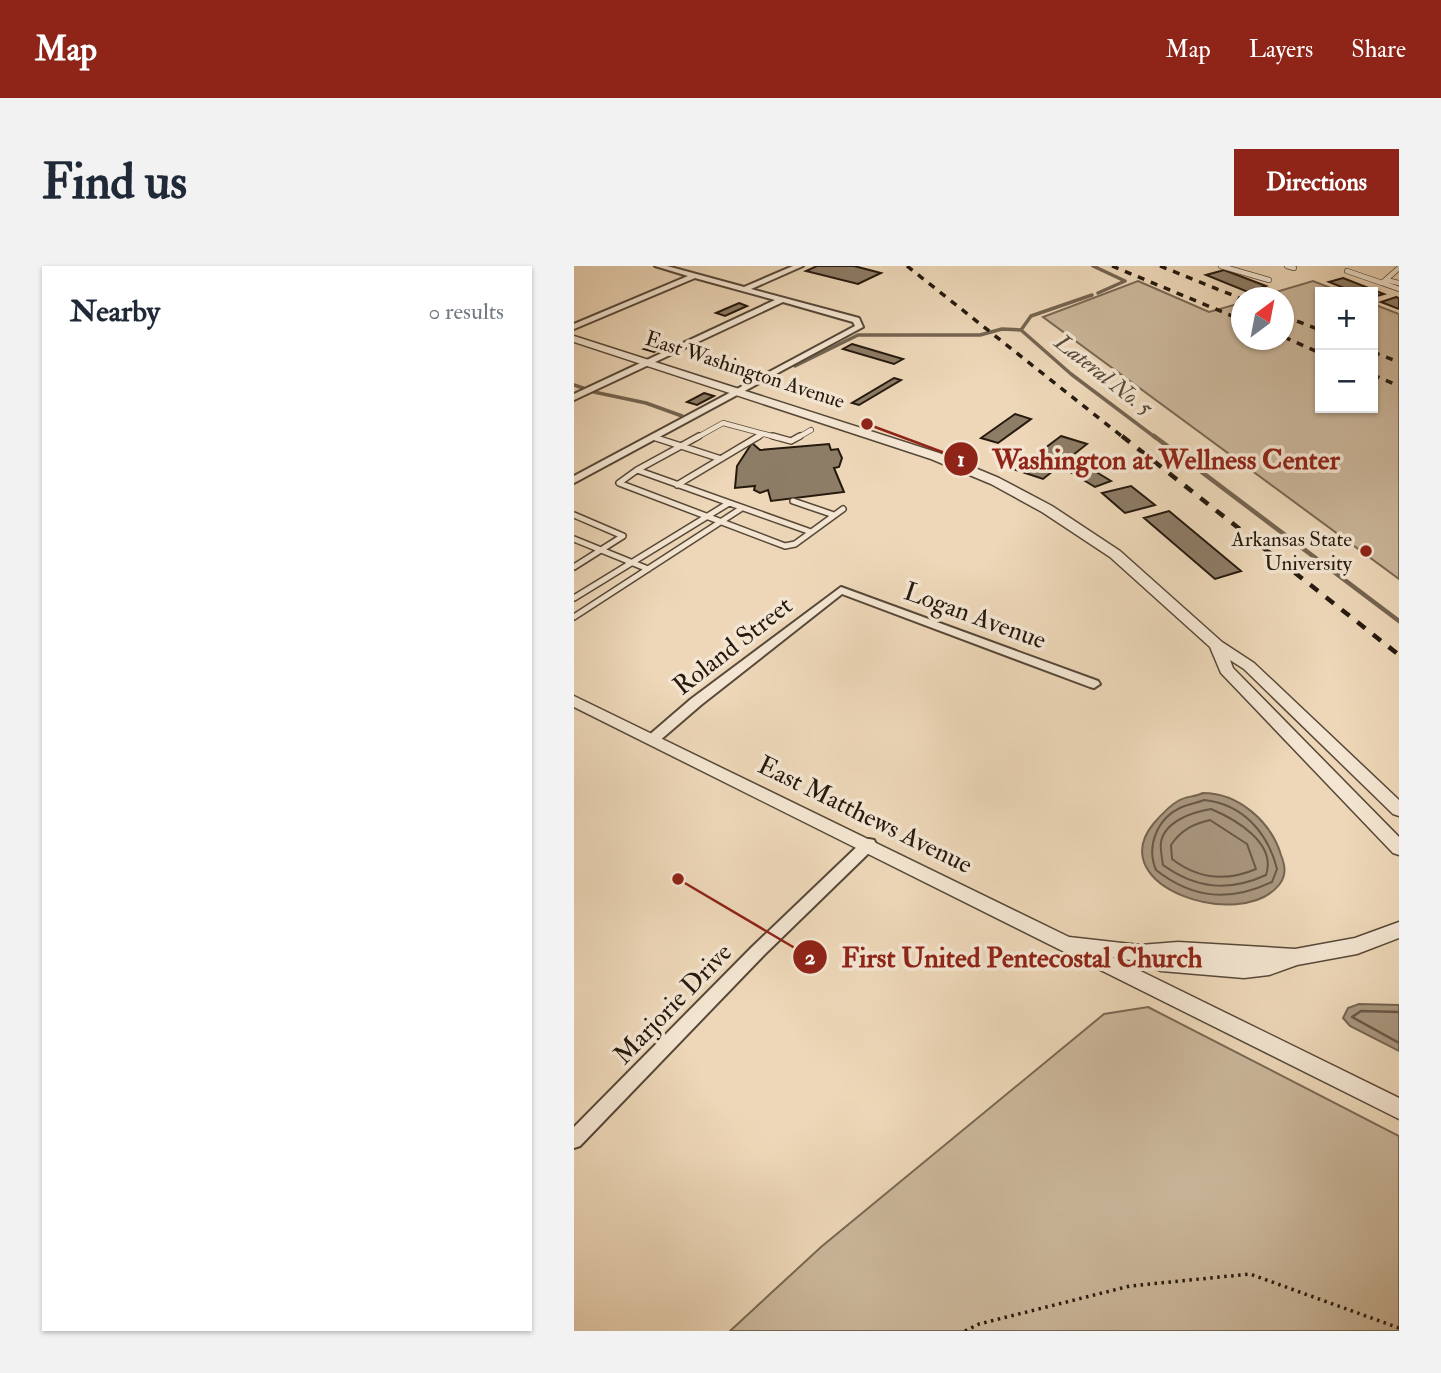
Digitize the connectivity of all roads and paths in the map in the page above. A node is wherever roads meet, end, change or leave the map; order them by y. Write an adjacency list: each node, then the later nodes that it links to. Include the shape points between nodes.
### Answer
1 (659, 266): 8 (street)
2 (799, 266): 12 (street)
3 (1221, 266): 9 (lane)
4 (1287, 266): 5 (lane)
5 (1294, 268)
6 (1399, 268): 10 (lane)
7 (1347, 271): 10 (lane)
8 (694, 276): 12 (street); 15 (street)
9 (1269, 280)
10 (1384, 282): 11 (lane); 13 (lane)
11 (1399, 283)
12 (745, 289): 14 (street)
13 (1399, 289)
14 (783, 299): 17 (street); 18 (street, via 859,323 858,328)
15 (574, 327)
16 (574, 339): 17 (street, East Washington Avenue)
17 (649, 362): 18 (street, East Washington Avenue); 19 (street)
18 (738, 391): 22 (street); 47 (street, East Washington Avenue, via 935,456 1019,493 1115,554)
19 (574, 397)
20 (811, 430): 21 (lane, via 791,441)
21 (763, 434): 23 (lane, via 723,423); 24 (lane)
22 (653, 437): 23 (lane); 26 (street)
23 (681, 446): 24 (lane); 25 (lane)
24 (721, 459): 27 (lane)
25 (637, 470): 27 (lane); 34 (lane, via 619,483)
26 (574, 480)
27 (677, 485): 29 (lane)
28 (793, 501): 32 (lane)
29 (729, 503): 30 (lane); 34 (lane)
30 (743, 508): 35 (lane); 36 (lane)
31 (843, 509): 32 (lane)
32 (834, 515): 36 (lane)
33 (574, 516): 39 (lane, via 622,534)
34 (706, 517): 35 (lane); 38 (lane)
35 (720, 522): 36 (lane, via 785,546); 40 (lane)
36 (811, 533)
37 (574, 539): 39 (lane)
38 (660, 546): 40 (lane); 41 (lane)
39 (602, 550): 41 (lane); 42 (lane)
40 (675, 551): 43 (lane)
41 (632, 563): 43 (lane); 45 (lane)
42 (574, 567)
43 (648, 569): 46 (lane)
44 (841, 590): 48 (street, Logan Avenue); 50 (street, Roland Street)
45 (574, 598)
46 (574, 617)
47 (1217, 645): 51 (street, East Washington Avenue, via 1249,666); 53 (street, East Washington Avenue, via 1226,670)
48 (1094, 684)
49 (574, 701): 50 (street, East Matthews Avenue)
50 (653, 739): 52 (street, East Matthews Avenue)
51 (1399, 810)
52 (869, 844): 55 (street, East Matthews Avenue); 57 (street, Marjorie Drive)
53 (1399, 848)
54 (1398, 931): 55 (street, East Matthews Avenue, via 1269,967 1218,970 1161,963 1140,953)
55 (1066, 944): 56 (street)
56 (1399, 1110)
57 (574, 1140)
58 (1399, 1328): 59 (path, via 1250,1275 1130,1286)
59 (965, 1331)

